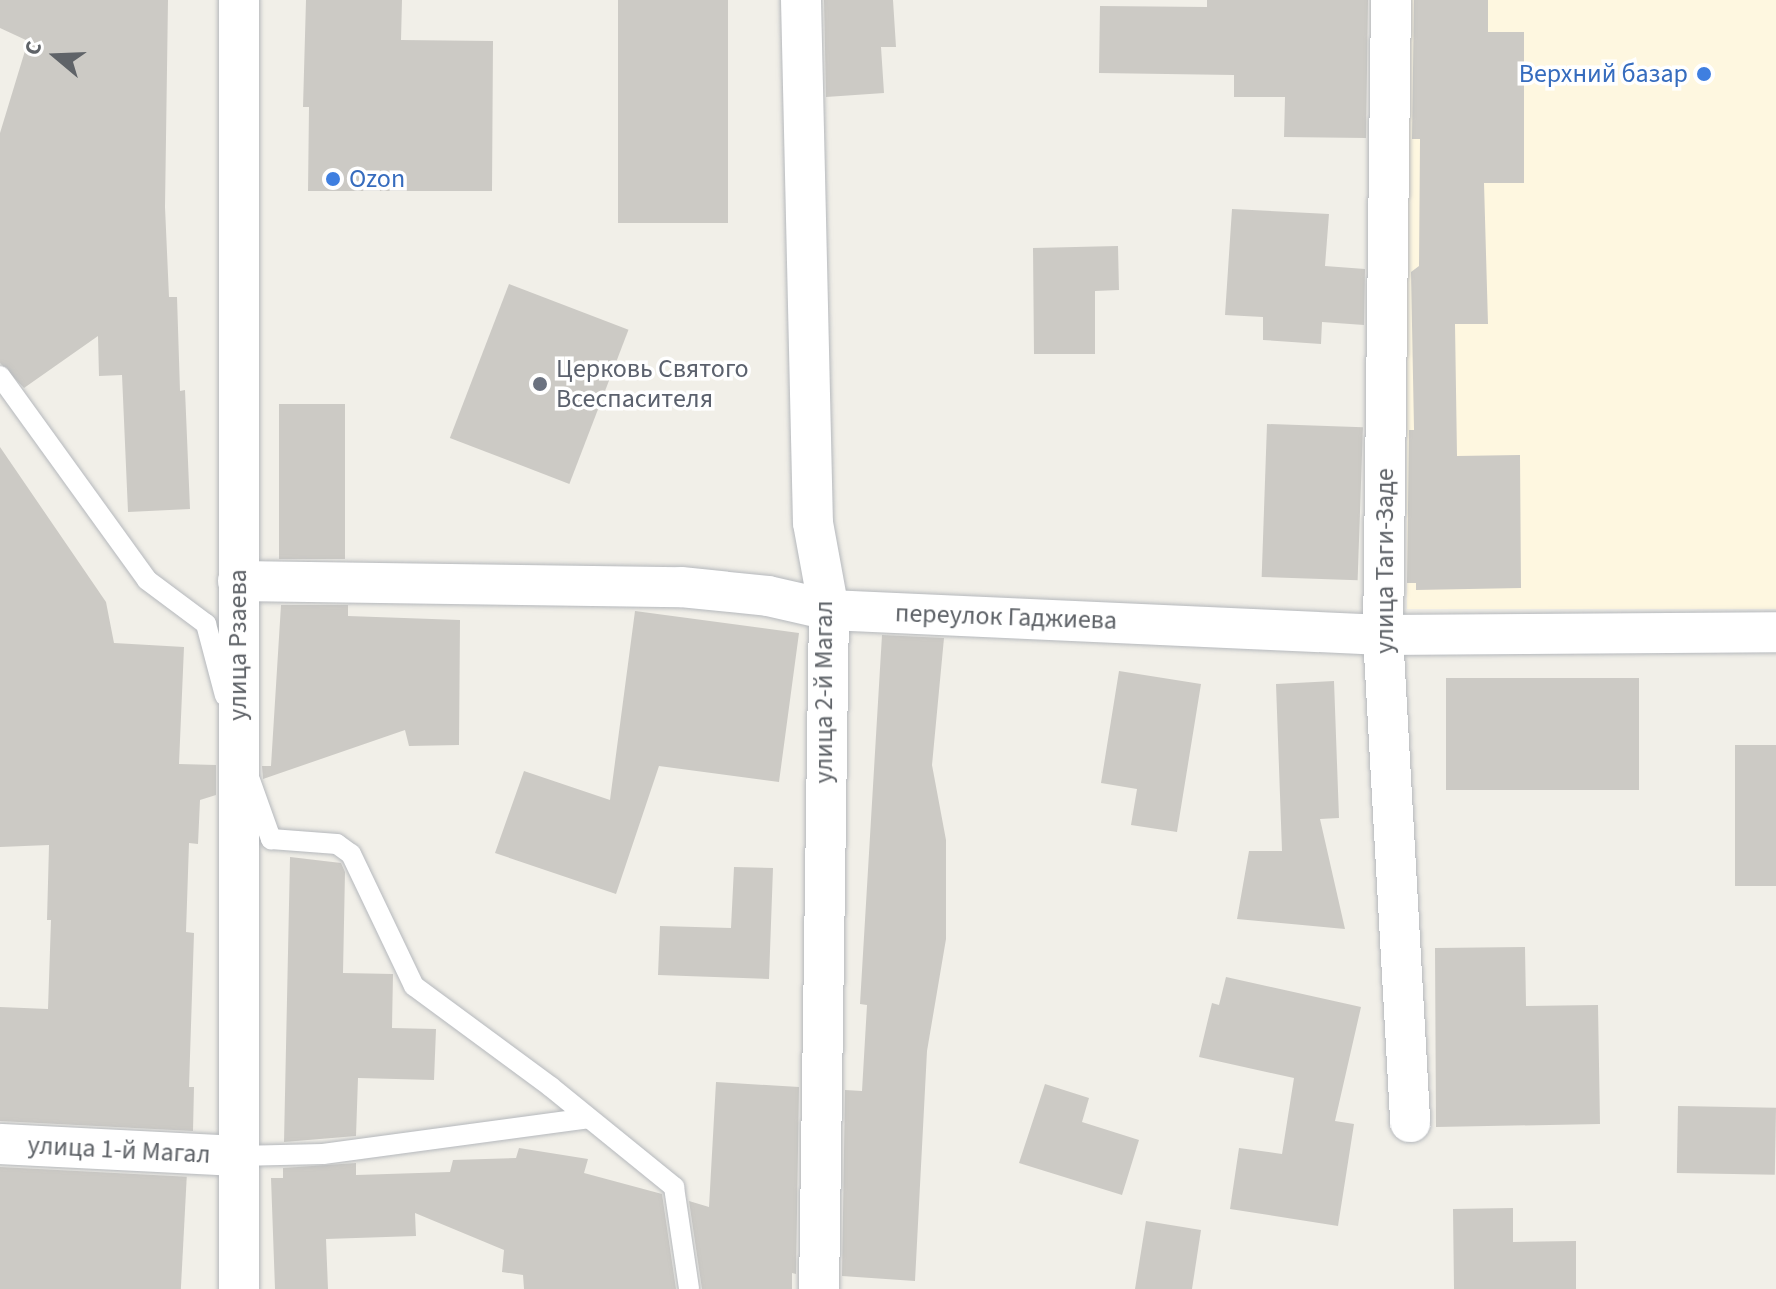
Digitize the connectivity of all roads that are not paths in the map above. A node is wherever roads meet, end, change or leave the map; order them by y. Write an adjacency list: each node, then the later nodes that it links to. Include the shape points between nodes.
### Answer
1 (239, 0): 5 (street, улица Рзаева)
2 (801, 0): 6 (street, улица 2-й Магал, via 813,523)
3 (1391, 0): 8 (street, улица Таги-Заде)
4 (0, 376): 9 (lane, via 147,580 206,624)
5 (238, 581): 6 (street, переулок Гаджиева, via 681,587 768,596); 9 (street, улица Рзаева)
6 (829, 610): 8 (street, переулок Гаджиева); 16 (street, улица 2-й Магал)
7 (1776, 632): 8 (street, переулок Гаджиева)
8 (1383, 635): 11 (street, улица Таги-Заде)
9 (238, 745): 10 (lane, via 271,839 337,844 351,854 414,986); 13 (street, улица Рзаева)
10 (588, 1118): 13 (lane, via 323,1154); 15 (lane, via 674,1187)
11 (1410, 1122)
12 (0, 1144): 13 (street, улица 1-й Магал)
13 (238, 1156): 14 (street, улица Рзаева)
14 (239, 1289)
15 (689, 1289)
16 (819, 1289)

